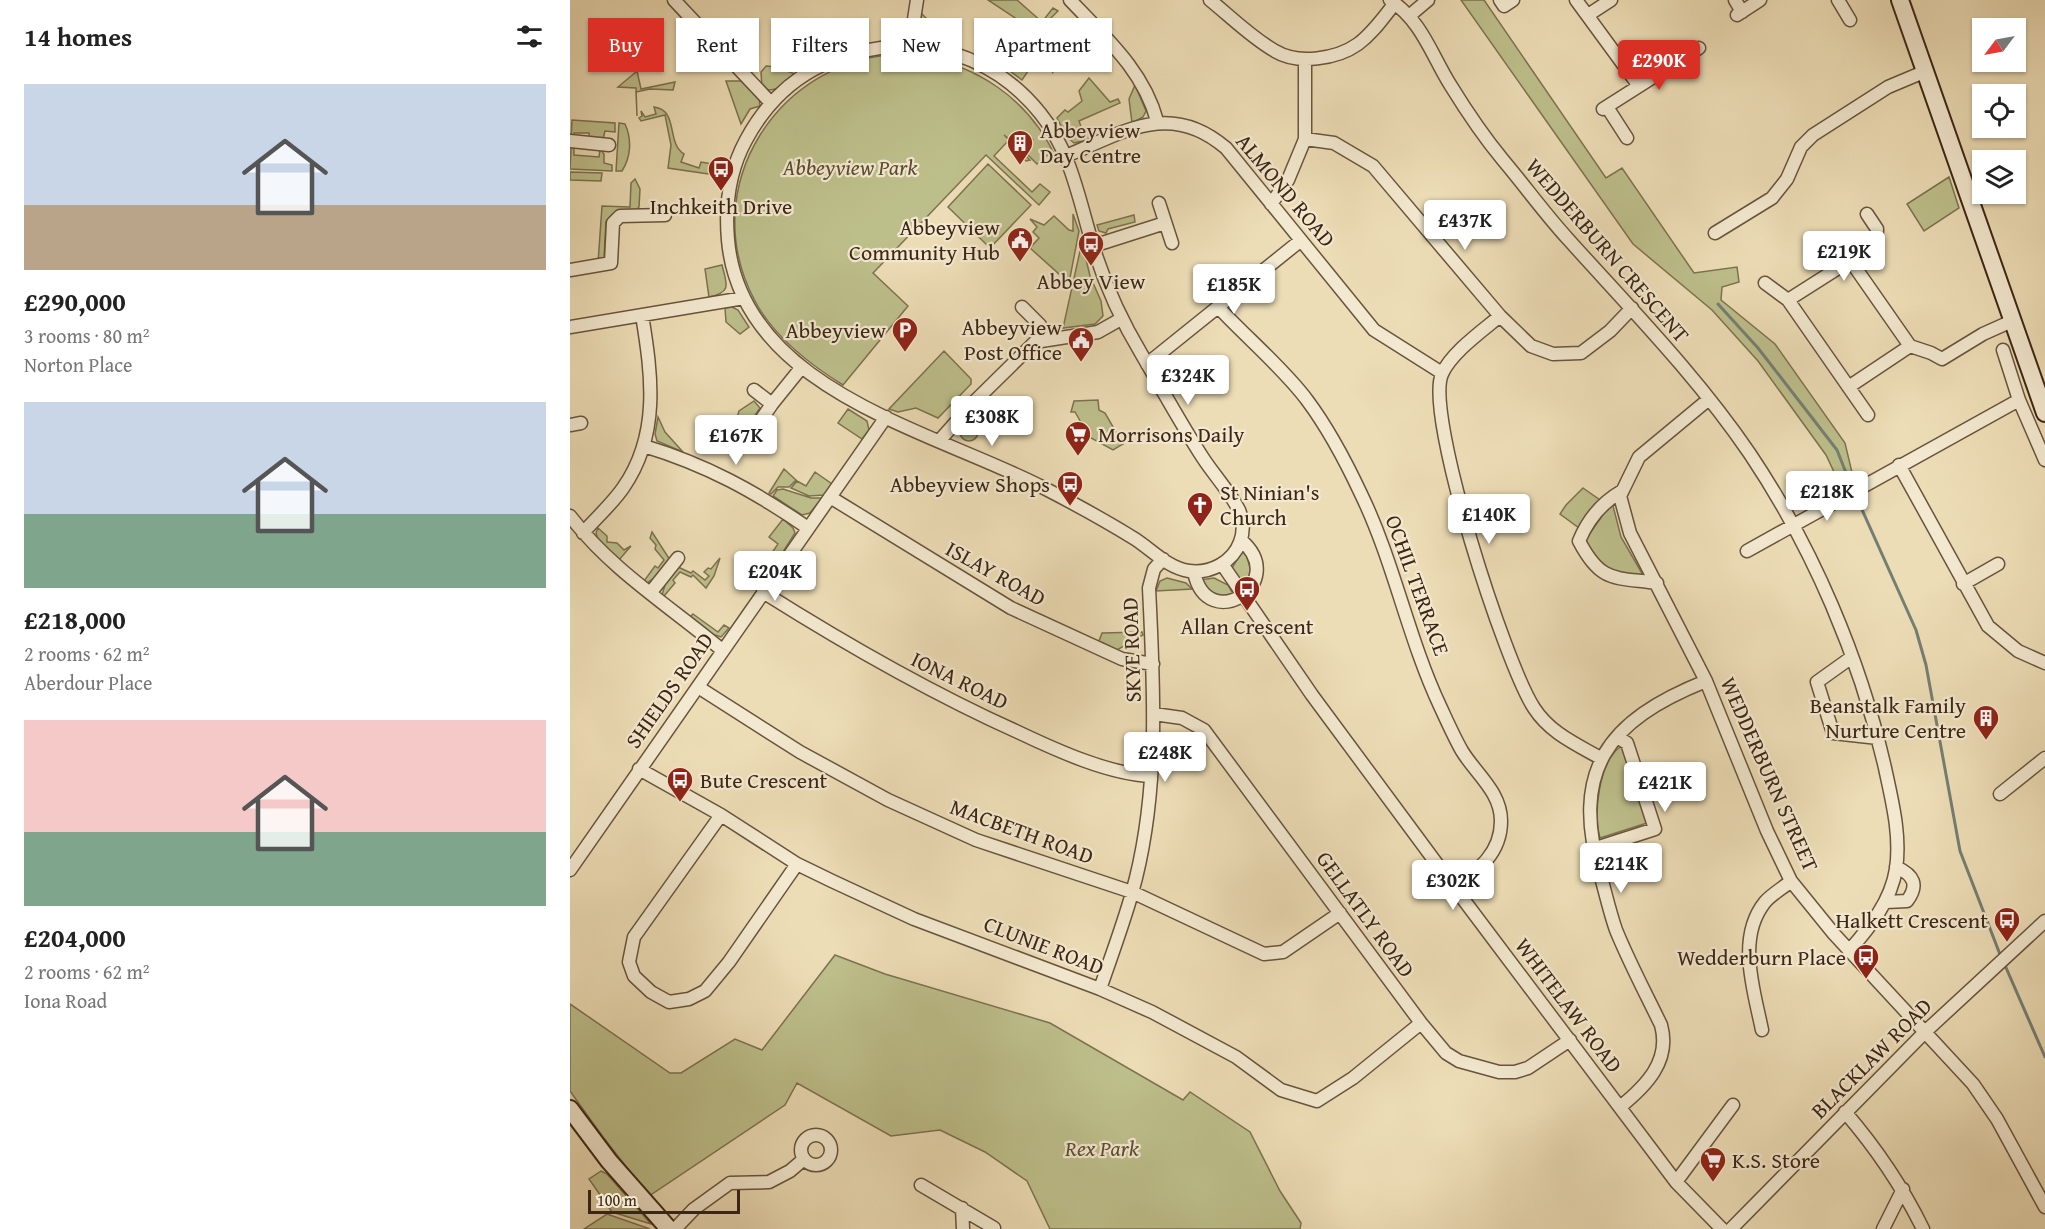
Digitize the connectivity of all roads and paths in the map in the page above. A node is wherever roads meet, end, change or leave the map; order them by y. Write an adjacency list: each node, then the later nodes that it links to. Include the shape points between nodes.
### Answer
1 (674, 0): 25 (street)
2 (917, 0): 17 (street)
3 (1070, 0): 26 (street, via 1137,74)
4 (1210, 0): 22 (street, via 1276,52)
5 (1428, 0): 16 (street)
6 (1500, 0): 7 (street, via 1504,6)
7 (1513, 0)
8 (1576, 0): 15 (street)
9 (1611, 0): 15 (street)
10 (1735, 0): 11 (street, via 1739,13)
11 (1760, 0)
12 (1838, 0): 18 (street)
13 (1900, 0): 23 (main road)
14 (1392, 1): 16 (street, WEDDERBURN CRESCENT); 22 (street, via 1376,27 1356,45 1332,55)
15 (1588, 15): 24 (street)
16 (1409, 16): 48 (street, WEDDERBURN CRESCENT, via 1499,155 1566,237)
17 (914, 18)
18 (1850, 21)
19 (881, 46): 25 (street, via 835,59 793,83)
20 (1699, 48): 24 (street)
21 (962, 56): 31 (street, via 996,72 1034,105)
22 (1305, 59): 27 (street)
23 (1926, 71): 37 (street, via 1887,87 1813,135 1801,147 1772,198); 52 (main road)
24 (1639, 86): 28 (street, via 1605,108)
25 (771, 103): 44 (street, via 740,152 729,189 729,252)
26 (1157, 122): 31 (street); 33 (street, ALMOND ROAD, via 1199,130 1213,137)
27 (1305, 138): 33 (street, via 1288,180); 50 (street, via 1334,143 1373,166)
28 (1627, 138)
29 (570, 141): 30 (street)
30 (609, 146)
31 (1066, 156): 40 (street)
32 (1159, 203): 36 (street)
33 (1271, 204): 38 (street, ALMOND ROAD)
34 (1867, 214): 41 (street, via 1877,229 1875,244)
35 (665, 215): 42 (street, via 620,216 613,224 611,263)
36 (1165, 223): 39 (street); 40 (street)
37 (1715, 233)
38 (1300, 241): 47 (street); 59 (street, ALMOND ROAD, via 1374,330)
39 (1172, 243)
40 (1093, 246): 51 (street)
41 (1850, 260): 45 (street); 55 (street)
42 (570, 270)
43 (1765, 283): 45 (street)
44 (744, 298): 49 (street); 58 (street, via 772,340)
45 (1788, 300): 60 (street)
46 (1022, 307): 54 (street, via 1040,325)
47 (1219, 308): 57 (street); 111 (street, OCHIL TERRACE, via 1306,399 1327,432 1361,493 1382,542 1439,704 1462,752 1497,799 1500,837 1492,854)
48 (1632, 308): 50 (street, via 1581,353 1553,354 1531,346); 62 (street, WEDDERBURN CRESCENT)
49 (642, 315): 53 (street); 70 (street, via 652,406)
50 (1500, 316): 59 (street, via 1466,345)
51 (1121, 319): 54 (street, via 1098,332); 57 (street)
52 (2012, 321): 55 (street, via 1983,334 1947,358); 65 (main road)
53 (570, 327)
54 (1043, 339): 69 (street, via 1026,348)
55 (1910, 346): 60 (street)
56 (2003, 350): 63 (street)
57 (1147, 364): 79 (street, via 1238,509 1242,518)
58 (801, 368): 64 (street); 67 (street, via 848,399)
59 (1442, 373): 101 (street, via 1438,406 1452,469 1490,604 1524,688 1554,732)
60 (1850, 386): 66 (street)
61 (754, 390): 64 (street)
62 (1709, 399): 73 (street, via 1640,457); 76 (street, WEDDERBURN CRESCENT, via 1750,454)
63 (2019, 400): 71 (street); 72 (street)
64 (772, 404): 68 (street)
65 (2045, 413)
66 (1868, 415)
67 (886, 417): 69 (street); 74 (street, SHIELDS ROAD)
68 (761, 420)
69 (940, 440): 82 (street, via 1044,488)
70 (644, 446): 77 (street, via 702,465 748,488); 78 (street, via 623,488)
71 (2045, 460)
72 (1899, 465): 76 (street); 87 (street)
73 (1623, 491): 86 (street, WEDDERBURN STREET, via 1620,496 1630,533); 86 (street, via 1606,500 1584,529 1580,541 1589,560 1601,572)
74 (830, 497): 77 (street, SHIELDS ROAD); 94 (street, ISLAY ROAD, via 1011,608 1122,659)
75 (570, 516): 78 (street)
76 (1791, 525): 80 (street); 92 (street, WEDDERBURN CRESCENT)
77 (808, 528): 89 (street, SHIELDS ROAD)
78 (583, 533): 88 (street)
79 (1241, 540): 83 (street); 90 (street, via 1254,554 1258,568 1255,582)
80 (1747, 551)
81 (678, 558): 88 (street)
82 (1163, 559): 85 (street); 94 (street, SKYE ROAD, via 1154,569 1149,588)
83 (1222, 564): 85 (street, via 1213,570); 90 (street, WHITELAW ROAD)
84 (1998, 564): 87 (street)
85 (1194, 572): 90 (street, via 1202,594 1216,602 1228,602)
86 (1657, 583): 95 (street, WEDDERBURN STREET)
87 (1963, 584): 93 (street, via 1988,626 2018,651)
88 (651, 592): 91 (street)
89 (764, 592): 91 (street, SHIELDS ROAD); 103 (street, IONA ROAD, via 953,703 1056,749 1135,775)
90 (1243, 594): 111 (street, WHITELAW ROAD)
91 (722, 650): 96 (street, SHIELDS ROAD)
92 (1852, 657): 99 (street, WEDDERBURN CRESCENT); 99 (street, via 1817,682 1833,733)
93 (2045, 663)
94 (1153, 664): 97 (street, SKYE ROAD)
95 (1706, 681): 98 (street, via 1677,693 1628,725); 110 (street, WEDDERBURN STREET)
96 (698, 687): 102 (street, SHIELDS ROAD); 112 (street, MACBETH ROAD, via 800,753 888,800 976,840)
97 (1154, 714): 103 (street, SKYE ROAD); 114 (street, GELLATLY ROAD, via 1182,718 1204,730)
98 (1617, 737): 101 (street); 106 (street, via 1628,743 1655,830)
99 (1878, 738): 108 (street, WEDDERBURN CRESCENT, via 1893,802)
100 (2045, 758): 104 (street)
101 (1602, 759): 106 (street, via 1589,796)
102 (639, 769): 105 (street, CLUNIE ROAD); 109 (street, SHIELDS ROAD)
103 (1150, 776): 112 (street, SKYE ROAD, via 1145,833)
104 (2000, 794)
105 (721, 815): 107 (street, CLUNIE ROAD); 107 (street, via 634,937 629,962 634,976 651,992 669,1002 705,991)
106 (1593, 849): 123 (street, via 1616,929 1665,1038 1655,1071 1643,1088)
107 (797, 864): 117 (street, CLUNIE ROAD, via 914,919)
108 (1896, 867): 113 (street, WEDDERBURN CRESCENT); 113 (street, via 1910,873 1913,892 1907,901)
109 (570, 870)
110 (1791, 882): 116 (street, WEDDERBURN STREET); 119 (street, via 1765,902 1751,930 1749,963)
111 (1454, 887): 121 (street, WHITELAW ROAD)
112 (1132, 892): 114 (street, MACBETH ROAD, via 1264,954 1283,952); 117 (street, SKYE ROAD)
113 (1886, 902): 116 (street, WEDDERBURN CRESCENT)
114 (1340, 913): 118 (street, GELLATLY ROAD)
115 (2045, 921): 120 (street, BLACKLAW ROAD)
116 (1850, 951): 120 (street, WEDDERBURN STREET)
117 (1100, 989): 118 (street, CLUNIE ROAD, via 1236,1057 1281,1090 1317,1101 1353,1078)
118 (1421, 1023): 121 (street, GELLATLY ROAD, via 1446,1053 1459,1061 1499,1072 1528,1068)
119 (1762, 1030)
120 (1926, 1031): 125 (street, BLACKLAW ROAD); 130 (street, WEDDERBURN STREET, via 1973,1084 1997,1119)
121 (1570, 1040): 123 (street, WHITELAW ROAD)
122 (1733, 1105): 127 (street)
123 (1620, 1107): 127 (street, WHITELAW ROAD)
124 (570, 1109): 133 (main road, via 609,1161)
125 (1845, 1112): 129 (street); 137 (street, BLACKLAW ROAD)
126 (804, 1159): 134 (street, via 769,1182 730,1183 694,1209)
127 (1676, 1182): 136 (street, WHITELAW ROAD)
128 (921, 1185): 131 (street)
129 (1903, 1189): 138 (street); 139 (street)
130 (2045, 1207)
131 (962, 1208): 132 (street); 135 (street)
132 (994, 1228)
133 (669, 1229)
134 (675, 1229)
135 (963, 1229)
136 (1722, 1229)
137 (1731, 1229)
138 (1883, 1229)
139 (1923, 1229)

